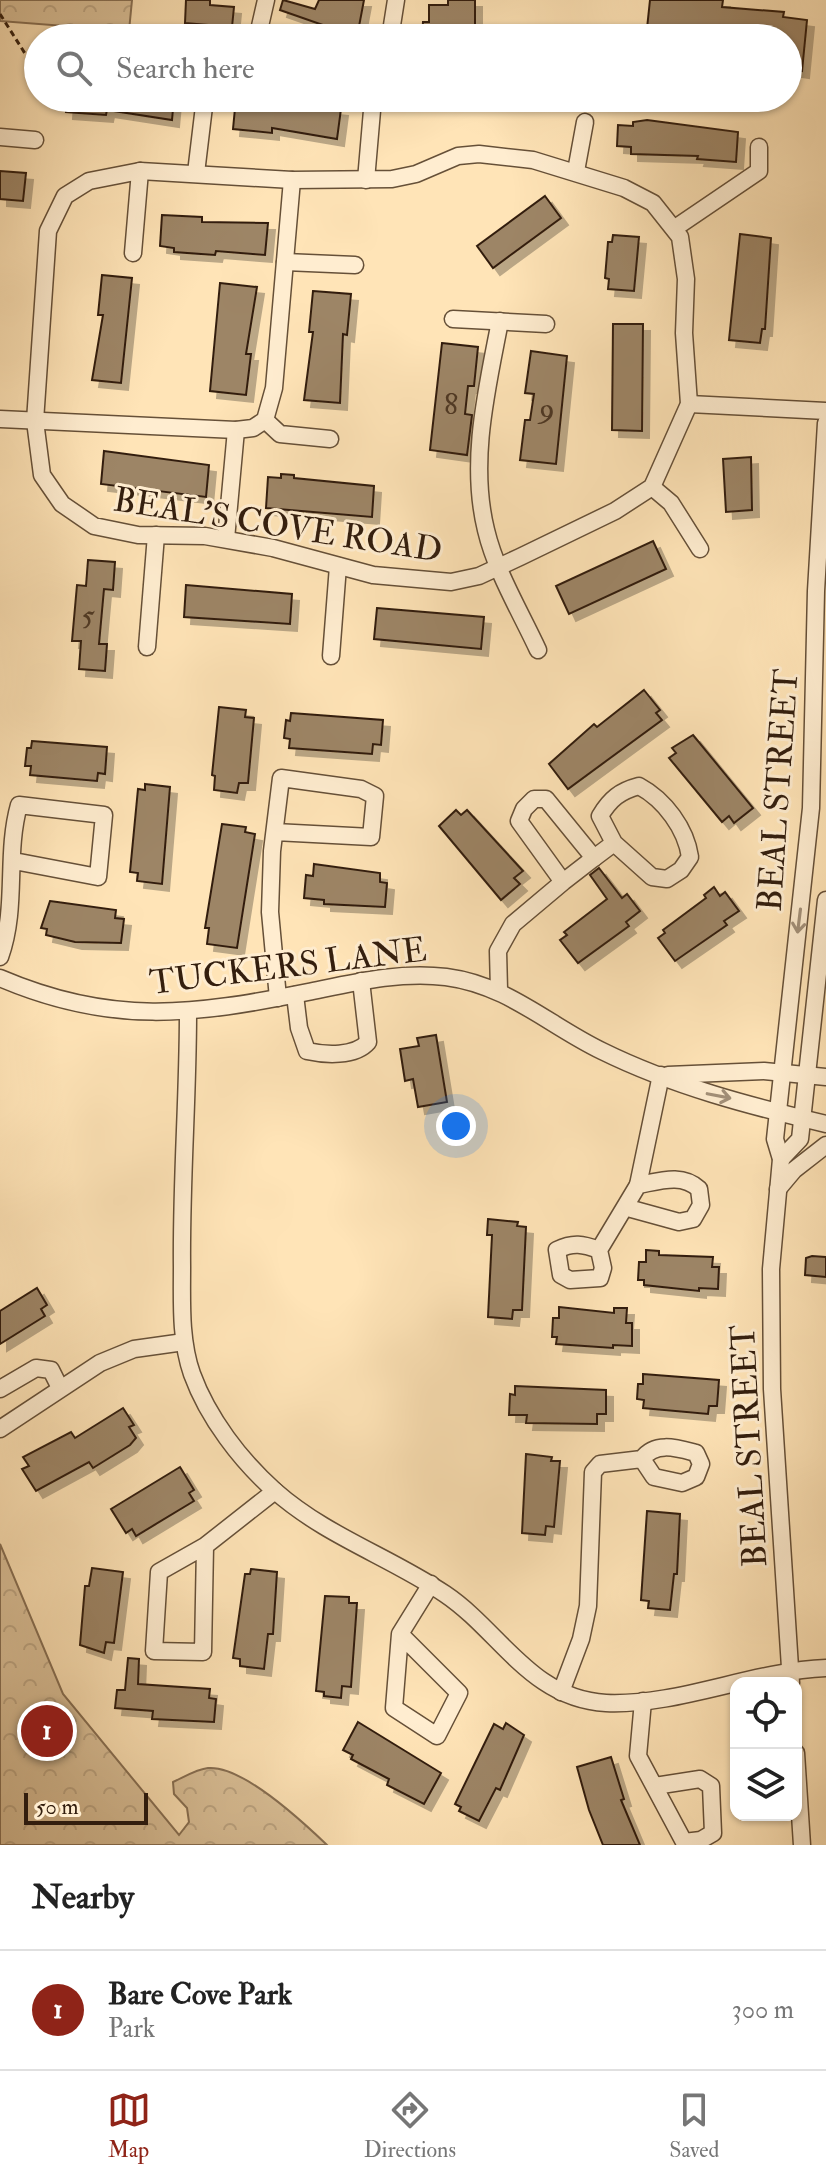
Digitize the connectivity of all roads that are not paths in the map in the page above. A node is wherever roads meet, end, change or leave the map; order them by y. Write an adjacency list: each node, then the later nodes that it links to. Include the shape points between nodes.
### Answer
1 (266, 0): 3 (street)
2 (396, 0): 4 (street)
3 (261, 24)
4 (392, 24)
5 (203, 112): 13 (street)
6 (372, 112): 15 (street)
7 (585, 122): 12 (street)
8 (0, 137): 9 (street)
9 (35, 140)
10 (759, 147): 16 (street, via 759,171)
11 (140, 171): 13 (street, BEAL'S COVE ROAD); 17 (street); 27 (street, BEAL'S COVE ROAD, via 89,181 65,196 48,231)
12 (576, 171): 15 (street, BEAL'S COVE ROAD, via 479,154 458,156 416,174); 16 (street, BEAL'S COVE ROAD, via 653,203)
13 (196, 173): 14 (street, BEAL'S COVE ROAD)
14 (292, 180): 15 (street, BEAL'S COVE ROAD); 18 (street)
15 (366, 180)
16 (675, 228): 23 (street, via 686,279)
17 (133, 253)
18 (285, 262): 19 (street); 26 (street, via 274,388)
19 (355, 265)
20 (453, 319): 21 (street)
21 (500, 321): 22 (street); 36 (street, via 480,421 480,485 486,529)
22 (546, 324)
23 (689, 404): 24 (street); 31 (street)
24 (826, 411)
25 (0, 419): 27 (street)
26 (265, 420): 29 (street); 30 (street, via 280,434)
27 (35, 421): 29 (street); 32 (street, BEAL'S COVE ROAD, via 42,475 62,504 94,526)
28 (826, 423): 37 (street, BEAL STREET)
29 (236, 430): 33 (street)
30 (330, 439)
31 (652, 487): 34 (street, via 671,503); 36 (street, BEAL'S COVE ROAD, via 615,511)
32 (156, 535): 33 (street, BEAL'S COVE ROAD); 38 (street)
33 (226, 539): 35 (street, BEAL'S COVE ROAD)
34 (700, 549)
35 (338, 566): 36 (street, BEAL'S COVE ROAD, via 373,575 451,582); 40 (street)
36 (499, 567): 39 (street)
37 (821, 591): 41 (street, BEAL STREET)
38 (147, 647)
39 (538, 650)
40 (331, 656)
41 (819, 808): 57 (street, BEAL STREET, one-way to 57)
42 (275, 832): 42 (street, via 371,837 375,796 361,789 281,778); 54 (street, via 270,912)
43 (614, 843): 43 (street, via 652,877 667,879 690,857 677,823 639,786 609,801 600,816); 44 (street)
44 (594, 858): 46 (street); 46 (street, via 546,799 534,799 519,821)
45 (14, 861): 45 (street, via 19,805 104,815 98,877); 48 (street, via 10,921)
46 (563, 882): 52 (street, via 513,924 498,951)
47 (826, 900): 51 (street, BEAL STREET)
48 (0, 957)
49 (0, 978): 56 (street, TUCKERS LANE, via 104,1009)
50 (361, 981): 52 (street, TUCKERS LANE, via 442,976); 53 (street, TUCKERS LANE); 53 (street, via 368,1042 346,1052 307,1051)
51 (816, 984): 55 (street); 58 (street, BEAL STREET)
52 (499, 990): 59 (street, TUCKERS LANE, via 601,1050)
53 (295, 995): 54 (street, TUCKERS LANE)
54 (278, 998): 56 (street, TUCKERS LANE)
55 (826, 1012)
56 (188, 1013): 70 (street, via 181,1217)
57 (782, 1072): 58 (street, TUCKERS LANE); 59 (street, TUCKERS LANE); 61 (street, BEAL STREET)
58 (806, 1073): 60 (street, TUCKERS LANE); 62 (street, BEAL STREET)
59 (661, 1075): 61 (street, TUCKERS LANE, one-way to 61, via 704,1094); 66 (street)
60 (826, 1077)
61 (779, 1113): 62 (street, TUCKERS LANE); 65 (street, BEAL STREET, via 775,1139)
62 (803, 1119): 63 (street, TUCKERS LANE); 65 (street, BEAL STREET, via 800,1139)
63 (826, 1124)
64 (826, 1145): 67 (street)
65 (781, 1159): 67 (street, BEAL STREET)
66 (638, 1185): 68 (street); 68 (street, via 690,1180 699,1189 701,1205 693,1219 679,1222)
67 (777, 1190): 80 (street, BEAL STREET, via 771,1269 772,1389)
68 (628, 1208): 69 (street)
69 (599, 1250)
70 (184, 1342): 71 (street, via 134,1349); 75 (street, via 208,1406)
71 (60, 1388): 72 (street, via 51,1370 36,1368); 73 (street)
72 (0, 1389)
73 (0, 1429)
74 (642, 1459): 81 (street, via 600,1464 593,1472 588,1606)
75 (275, 1491): 76 (street); 77 (street, via 338,1536)
76 (205, 1546): 76 (street, via 203,1652 154,1651 159,1572)
77 (431, 1584): 78 (street); 81 (street, via 456,1601 525,1670)
78 (400, 1634): 78 (street, via 394,1708 437,1736 459,1693)
79 (826, 1668): 80 (street)
80 (791, 1676): 82 (street)
81 (561, 1692): 82 (street, via 605,1703)
82 (643, 1701): 83 (street, via 638,1756)
83 (655, 1786)
84 (800, 1821): 85 (street)
85 (802, 1845)

